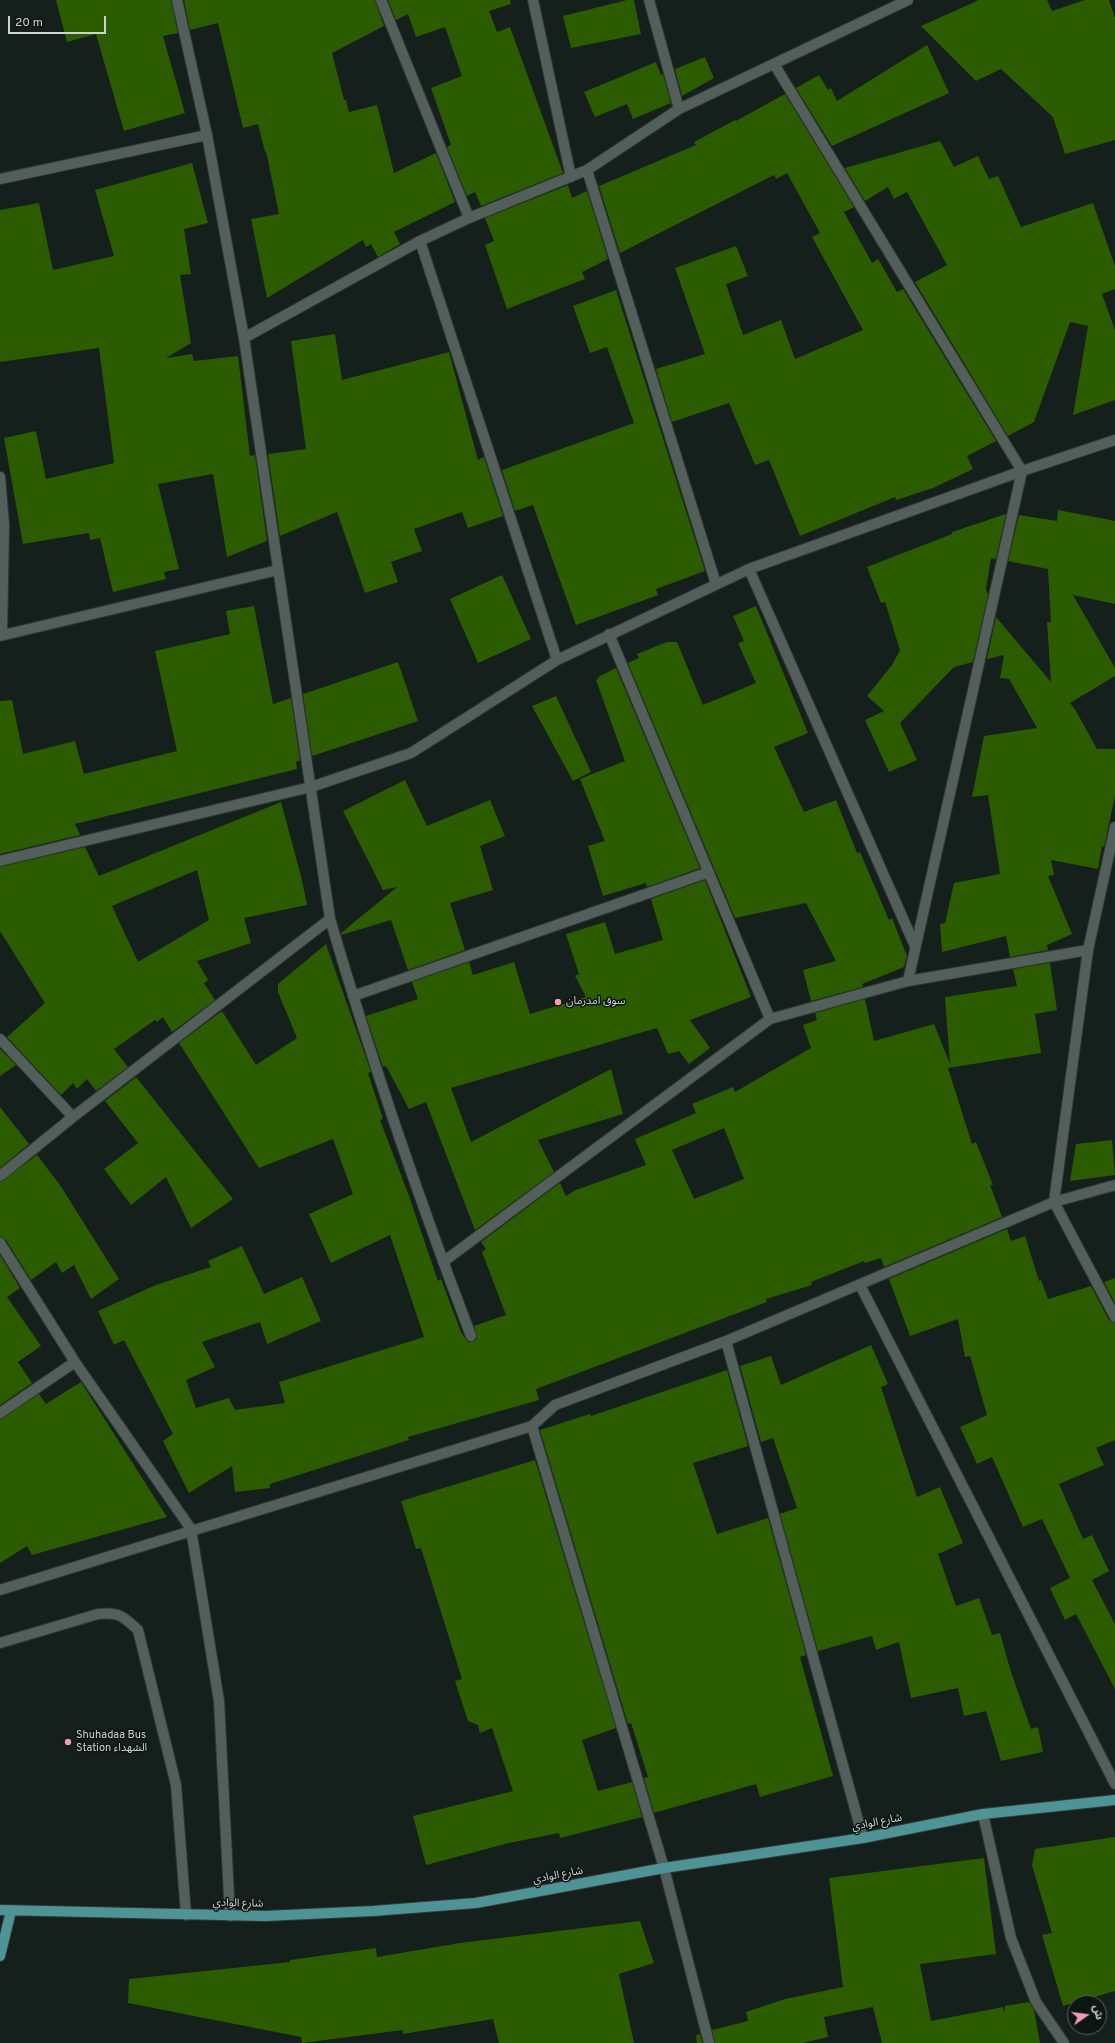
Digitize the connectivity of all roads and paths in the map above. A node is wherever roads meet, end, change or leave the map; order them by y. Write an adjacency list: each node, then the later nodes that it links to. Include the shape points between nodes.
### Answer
1 (177, 0): 8 (street)
2 (381, 0): 12 (street)
3 (533, 0): 10 (street)
4 (649, 0): 7 (street)
5 (908, 0): 6 (street)
6 (774, 64): 7 (street); 16 (street)
7 (679, 109): 9 (street)
8 (207, 135): 11 (street); 14 (street)
9 (587, 170): 10 (street); 21 (street)
10 (571, 177): 12 (street)
11 (0, 179)
12 (469, 218): 13 (street)
13 (420, 242): 14 (street); 24 (street)
14 (244, 338): 20 (street)
15 (1115, 440): 16 (street)
16 (1022, 471): 19 (street); 30 (street)
17 (0, 477): 18 (street)
18 (2, 525): 23 (street)
19 (749, 569): 21 (street); 30 (street)
20 (278, 570): 23 (street); 25 (street)
21 (716, 584): 22 (street)
22 (609, 634): 24 (street); 28 (street)
23 (1, 636)
24 (557, 660): 25 (street, via 411,753)
25 (311, 787): 27 (street); 29 (street)
26 (1115, 827): 31 (street)
27 (0, 861)
28 (709, 872): 33 (street); 34 (street)
29 (330, 919): 33 (street); 36 (street)
30 (915, 946): 32 (street)
31 (1088, 950): 32 (street); 39 (street)
32 (908, 981): 34 (street)
33 (353, 996): 41 (street)
34 (770, 1019): 41 (street)
35 (0, 1040): 36 (street)
36 (73, 1117): 37 (street)
37 (0, 1176)
38 (1115, 1185): 39 (street)
39 (1054, 1202): 42 (street); 43 (street)
40 (0, 1243): 46 (street)
41 (443, 1262): 44 (street)
42 (860, 1286): 45 (street); 52 (street)
43 (1115, 1317)
44 (471, 1336)
45 (726, 1341): 48 (street, via 555,1405); 55 (street)
46 (75, 1362): 47 (street); 49 (street)
47 (0, 1413)
48 (532, 1426): 49 (street); 56 (street)
49 (191, 1529): 50 (street); 60 (street, via 219,1701)
50 (0, 1590)
51 (0, 1643): 59 (street, via 112,1612 123,1616 138,1630 176,1785)
52 (1115, 1784)
53 (1115, 1800): 54 (main road, شارع الوادي)
54 (983, 1814): 55 (main road, شارع الوادي); 63 (street, via 1011,1938 1036,2002)
55 (863, 1838): 56 (main road, شارع الوادي)
56 (664, 1868): 60 (main road, شارع الوادي, via 476,1903 365,1912); 62 (street)
57 (0, 1910): 58 (main road, شارع الوادي)
58 (11, 1911): 59 (main road, شارع الوادي); 61 (main road)
59 (186, 1915): 60 (main road, شارع الوادي)
60 (230, 1916)
61 (0, 1956)
62 (709, 2043)
63 (1064, 2043)

